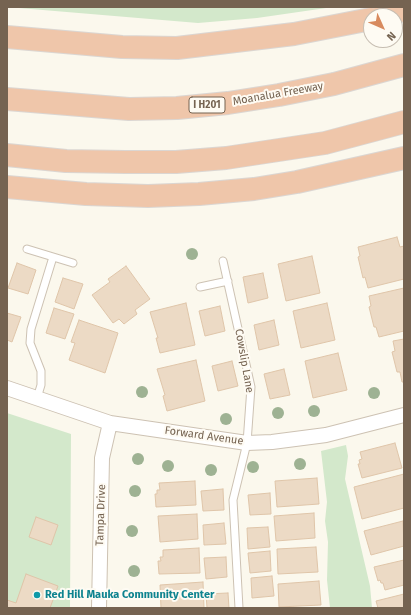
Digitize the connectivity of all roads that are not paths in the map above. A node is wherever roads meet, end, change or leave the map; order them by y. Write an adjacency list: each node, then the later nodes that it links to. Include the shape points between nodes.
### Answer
1 (363, 21): 2 (highway, via 294,34 177,48 122,47)
2 (7, 37)
3 (404, 65): 4 (highway, Moanalua Freeway / I H201, via 334,84 279,95 177,108 129,109)
4 (7, 99)
5 (404, 122): 6 (highway, via 325,143 226,158 176,162 66,161)
6 (7, 155)
7 (404, 158): 8 (highway, via 297,182 199,194 86,194)
8 (7, 187)
9 (27, 249): 10 (lane)
10 (53, 256): 12 (lane); 16 (lane, via 31,328 30,344 41,371 41,385)
11 (223, 261): 13 (lane, Cowslip Lane)
12 (73, 263)
13 (228, 281): 14 (lane); 19 (lane, Cowslip Lane, via 251,387)
14 (200, 287)
15 (7, 388): 16 (street, Forward Avenue)
16 (37, 398): 18 (street, Forward Avenue)
17 (404, 414): 19 (street, Forward Avenue, via 326,435 272,442)
18 (110, 422): 19 (street, Forward Avenue); 20 (street, Tampa Drive, via 102,458)
19 (247, 442): 21 (lane, Cowslip Lane, via 233,500)
20 (98, 608)
21 (239, 608)

